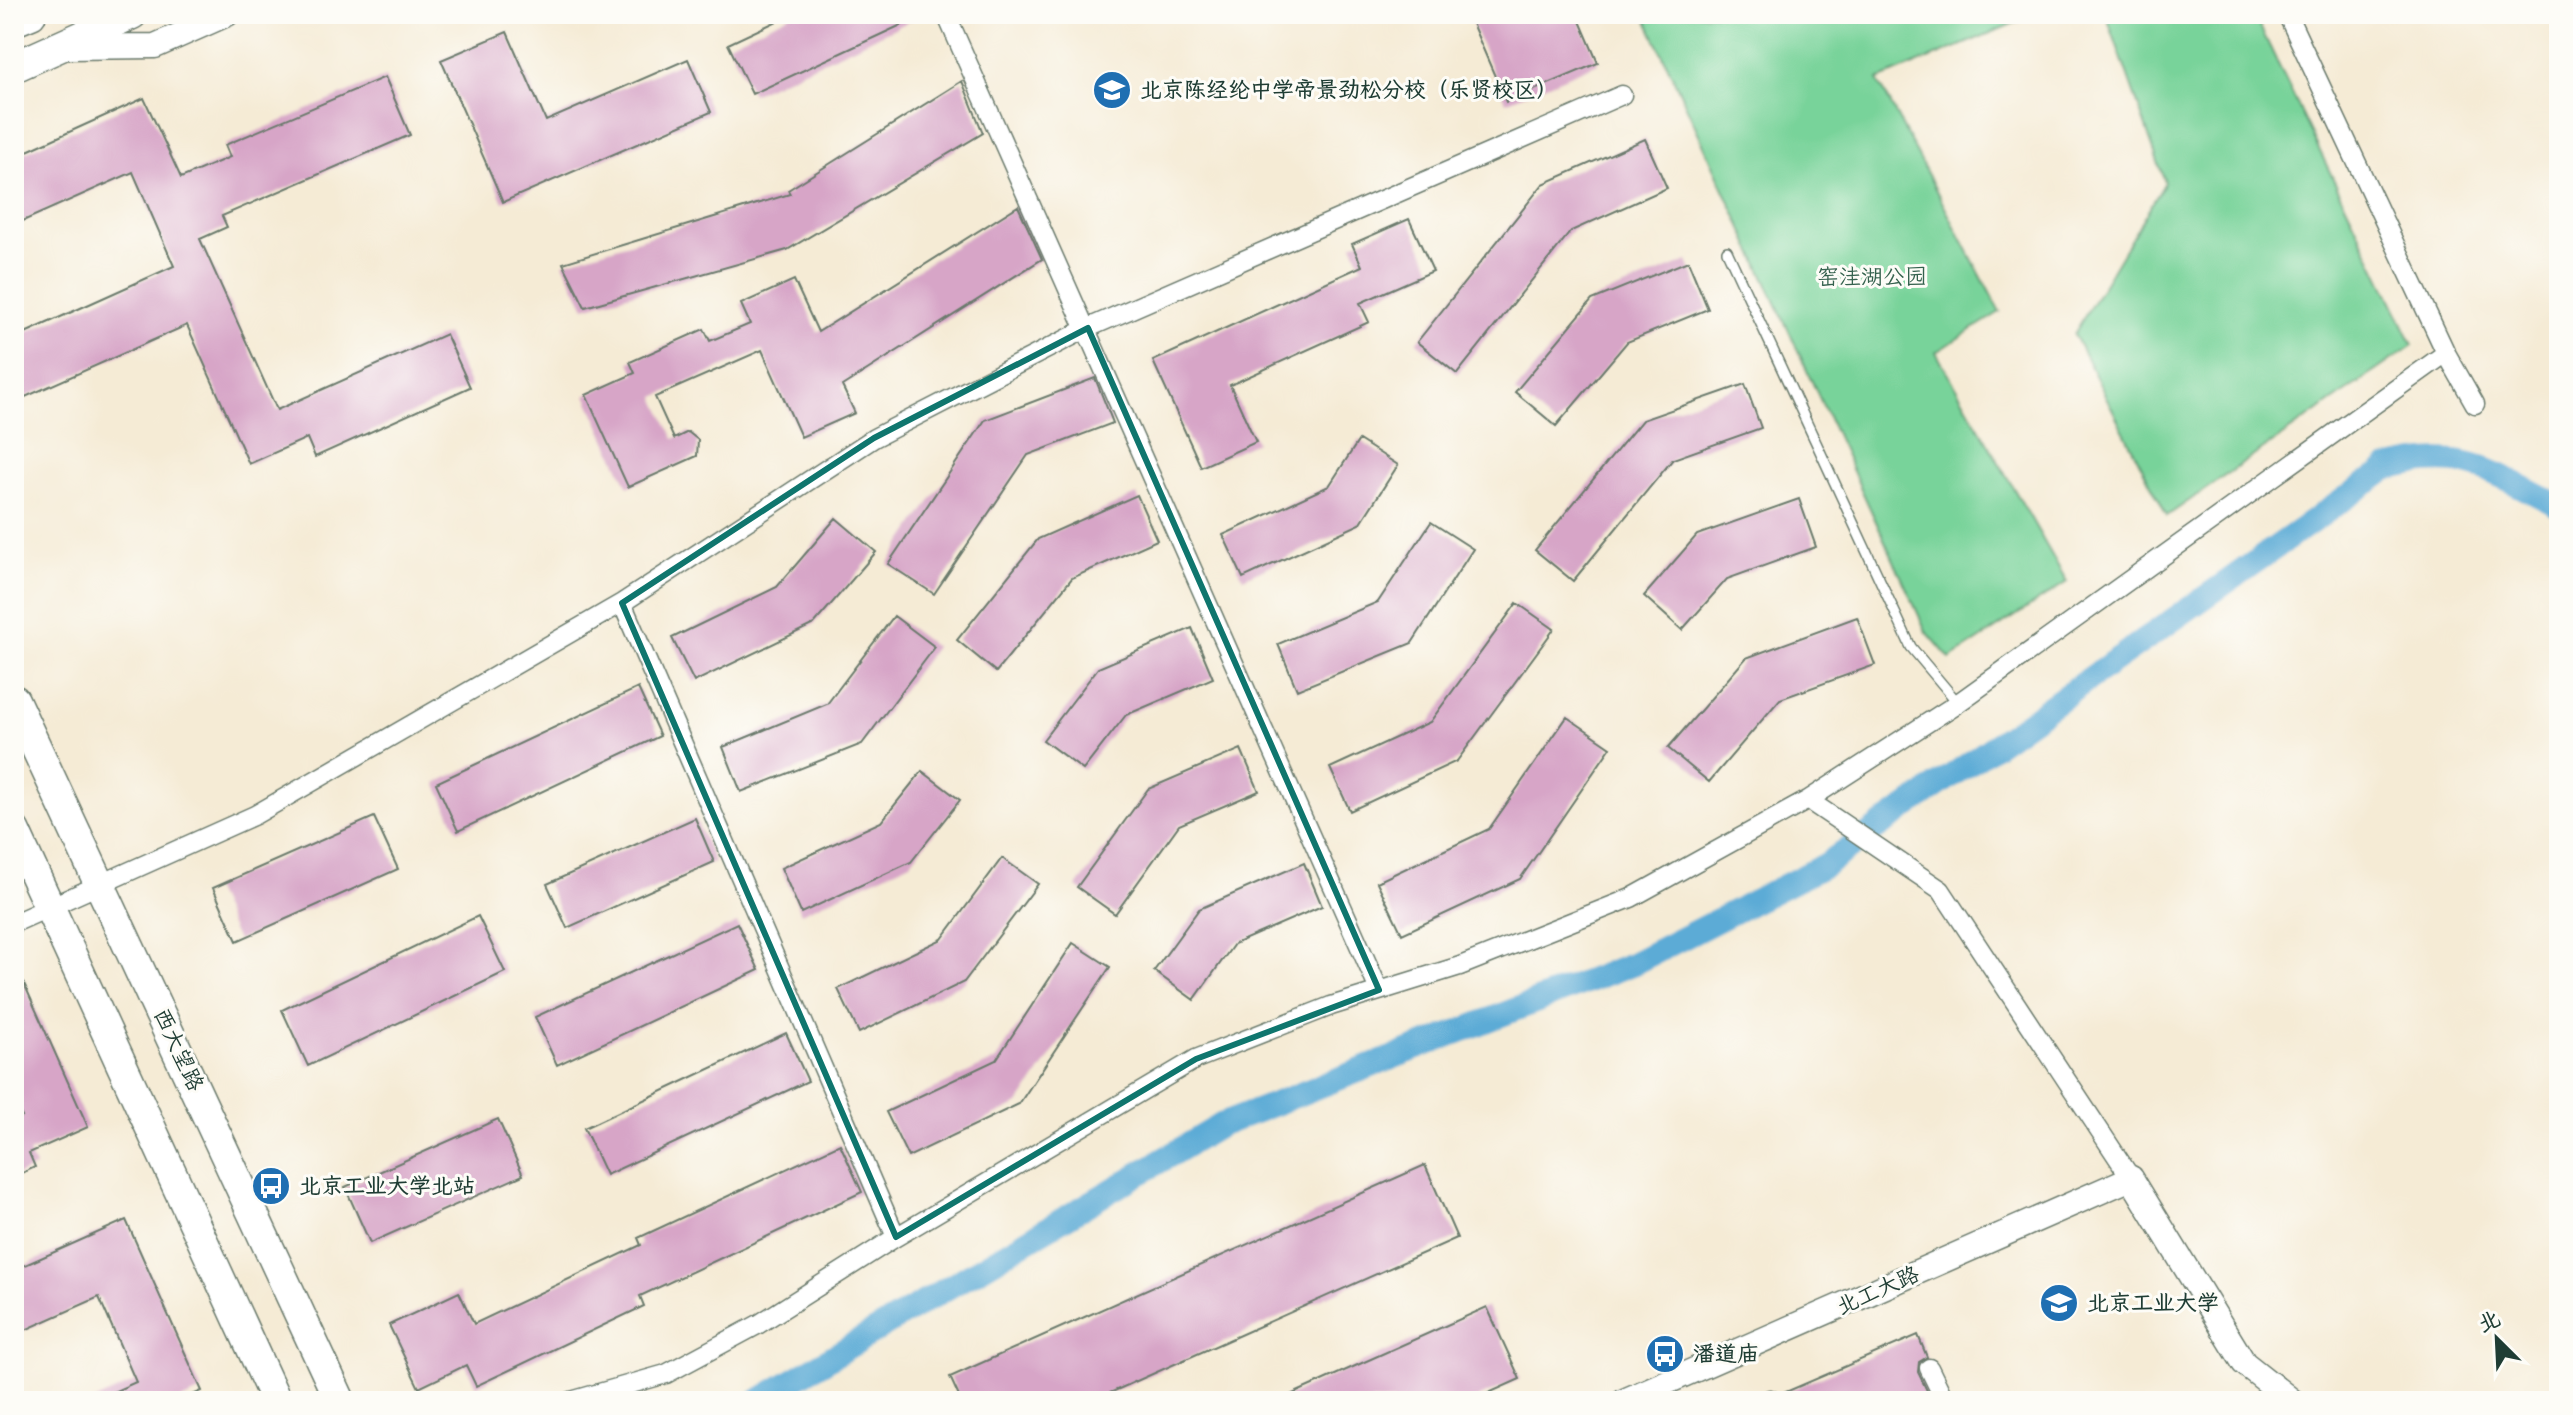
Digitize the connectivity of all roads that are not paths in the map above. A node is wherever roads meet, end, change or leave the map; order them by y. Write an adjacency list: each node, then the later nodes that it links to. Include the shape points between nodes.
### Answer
1 (31, 14): 6 (main road)
2 (132, 14): 7 (main road)
3 (227, 14): 7 (street, via 155,46)
4 (946, 14): 11 (street)
5 (2287, 14): 12 (street)
6 (14, 21)
7 (58, 47): 8 (main road)
8 (14, 67)
9 (1622, 95): 11 (street)
10 (1727, 251): 16 (lane, via 1911,647)
11 (1088, 328): 14 (street, via 874,438); 22 (street)
12 (2446, 353): 13 (street); 16 (street)
13 (2475, 404)
14 (622, 603): 19 (street, via 255,815); 24 (street)
15 (14, 700): 19 (main road, 西大望路)
16 (1958, 703): 17 (street)
17 (1808, 800): 22 (street, via 1631,898 1460,966); 23 (street, via 1941,890)
18 (14, 830): 20 (main road)
19 (102, 885): 20 (street); 27 (main road, 西大望路)
20 (49, 907): 21 (street); 26 (main road)
21 (14, 923)
22 (1379, 990): 24 (street, via 1196,1059)
23 (2131, 1178): 29 (street, 北工大路); 31 (street, via 2244,1363)
24 (896, 1237): 28 (street, via 759,1324 666,1374)
25 (1929, 1368): 30 (street)
26 (276, 1401)
27 (340, 1401)
28 (571, 1401)
29 (1624, 1401)
30 (1945, 1401)
31 (2292, 1401)

